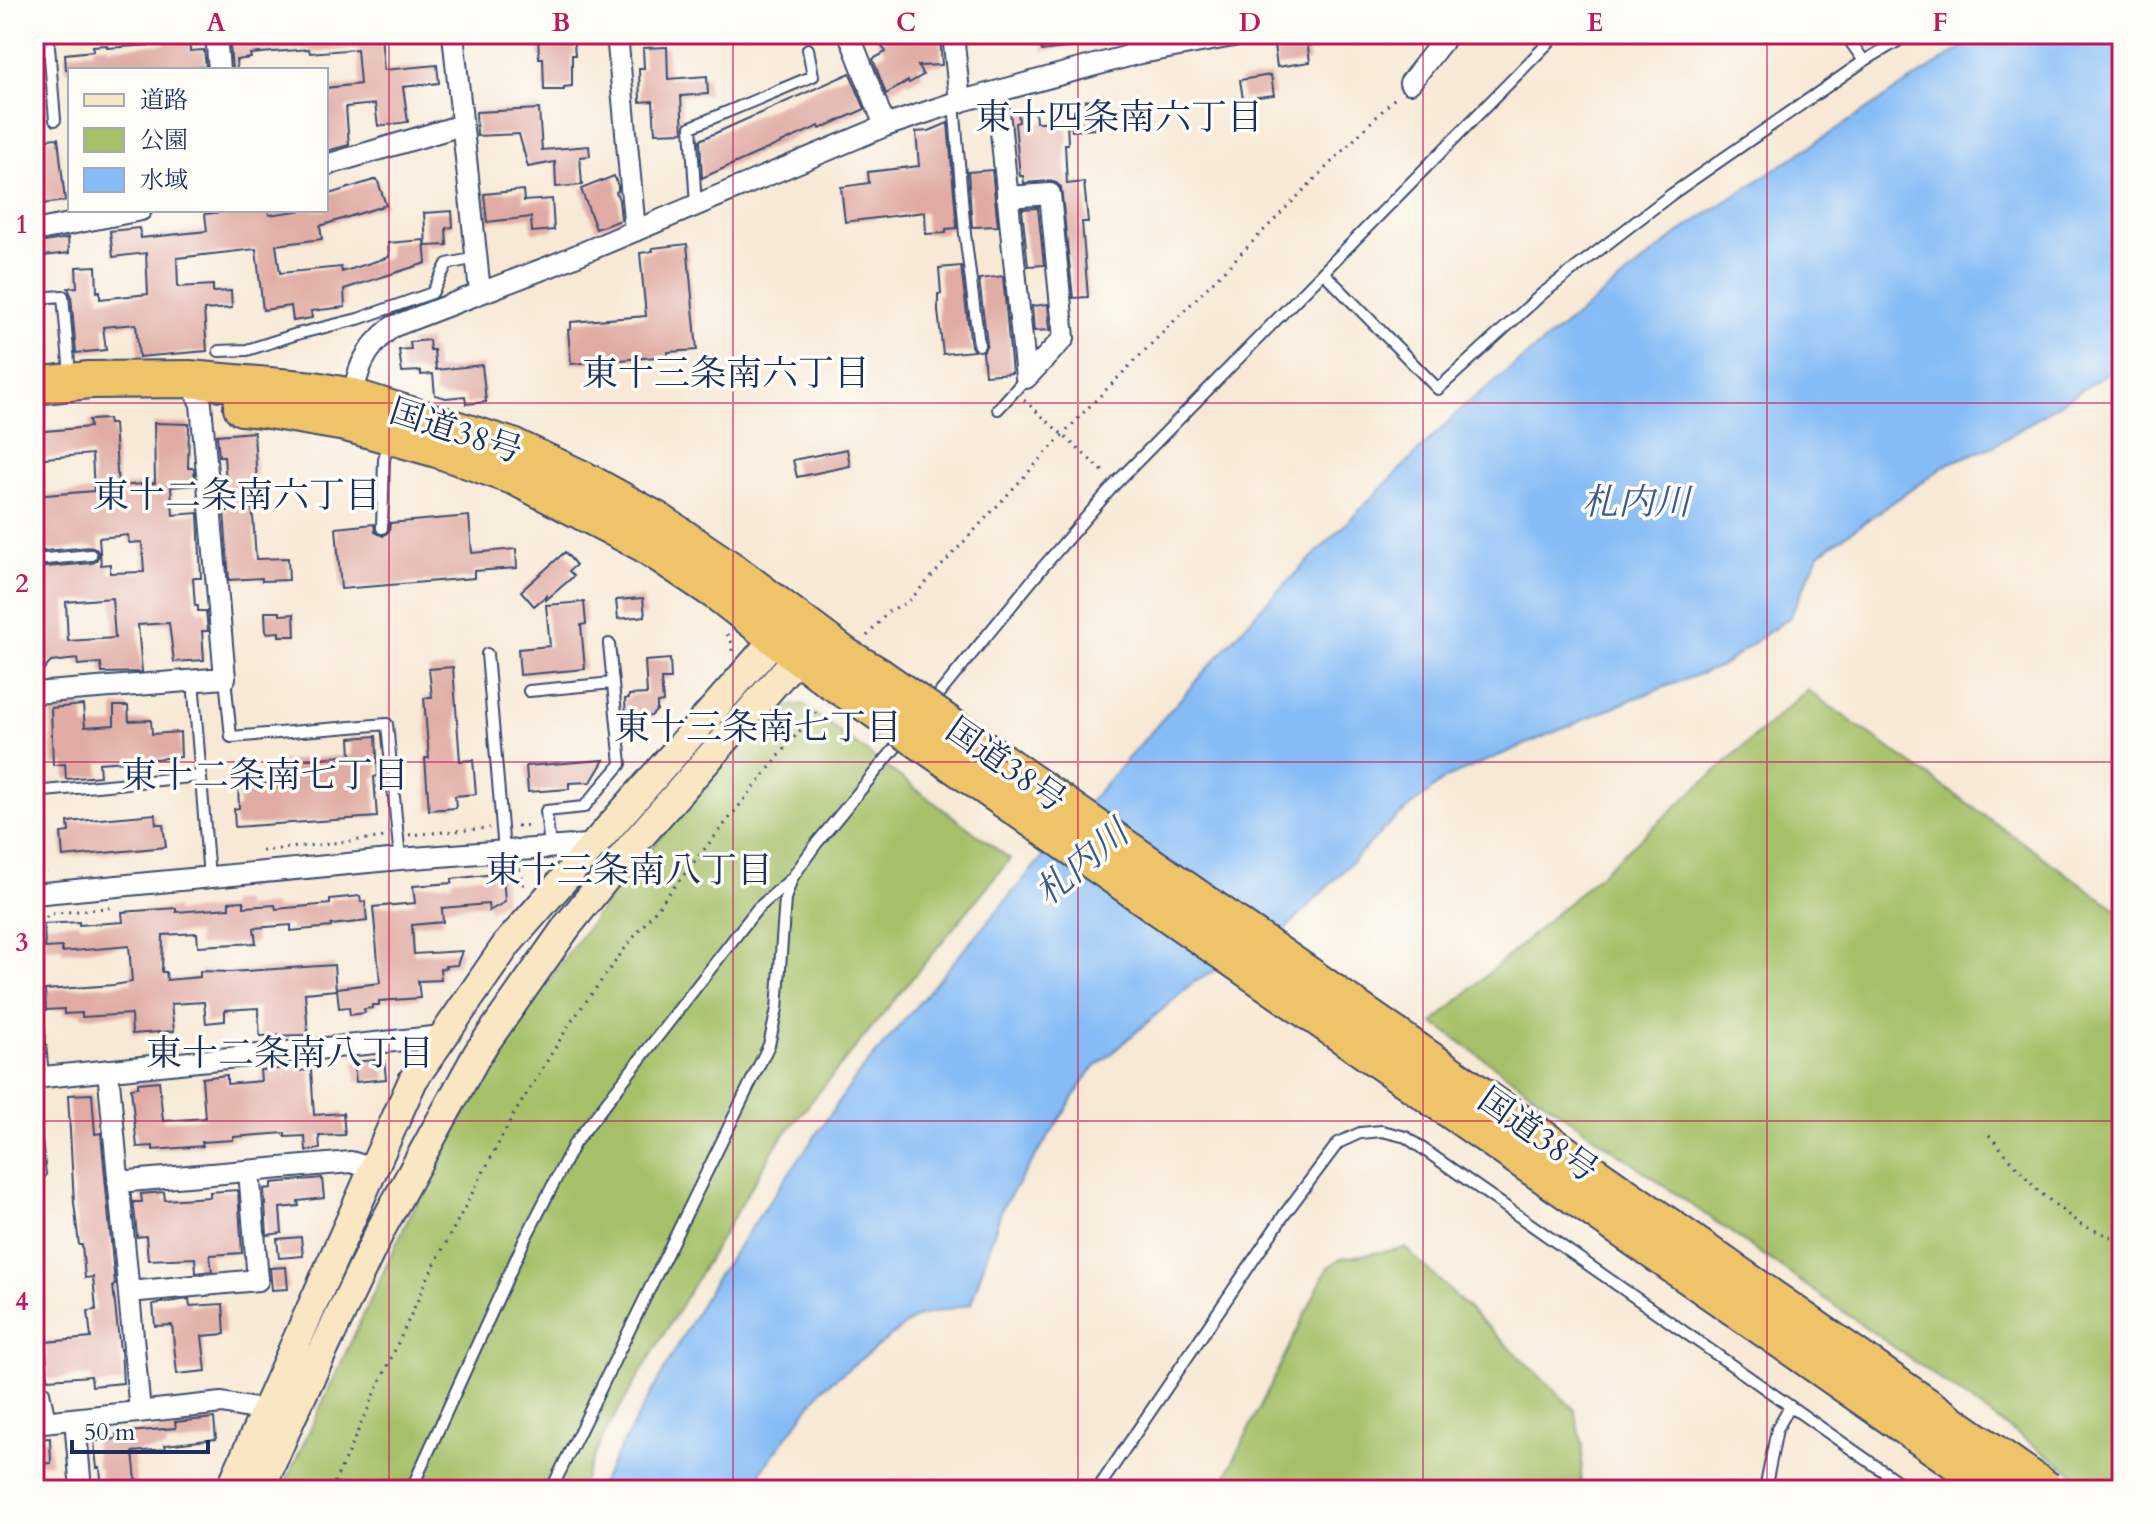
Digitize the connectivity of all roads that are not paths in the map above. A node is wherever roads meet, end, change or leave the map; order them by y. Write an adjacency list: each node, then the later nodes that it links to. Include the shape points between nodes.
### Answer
1 (46, 34): 12 (street); 20 (lane)
2 (216, 34): 16 (street)
3 (453, 34): 21 (street)
4 (617, 34): 28 (street)
5 (849, 34): 22 (street)
6 (953, 34): 19 (street)
7 (1244, 34): 13 (street)
8 (1448, 34): 17 (street)
9 (1557, 34): 30 (lane)
10 (1845, 34): 15 (lane)
11 (1910, 34): 15 (lane)
12 (34, 35)
13 (1134, 44): 18 (street)
14 (808, 49): 25 (lane, via 813,76 691,127)
15 (1864, 61): 30 (lane, via 1648,212 1542,294 1438,389)
16 (219, 68)
17 (1410, 83)
18 (997, 92): 19 (street); 24 (street)
19 (957, 102): 22 (street); 33 (lane)
20 (55, 120)
21 (462, 125): 23 (street); 29 (street)
22 (885, 126): 25 (street)
23 (328, 164)
24 (1007, 197): 36 (street); 36 (street, via 1050,194 1064,338)
25 (696, 206): 28 (street)
26 (131, 212): 27 (street)
27 (34, 231)
28 (635, 231): 31 (street)
29 (476, 258): 31 (street); 34 (lane, via 447,264 432,293 247,350)
30 (1323, 272): 63 (lane, via 1116,483)
31 (480, 292): 41 (street, via 392,327 376,340 365,354)
32 (36, 298): 35 (lane, via 63,296)
33 (979, 345)
34 (219, 351)
35 (71, 382): 37 (highway, 国道38号); 38 (highway, 国道38号)
36 (1020, 384): 40 (lane)
37 (34, 386)
38 (195, 392): 39 (highway, 国道38号); 41 (highway, 国道38号, via 263,409); 49 (street)
39 (34, 409)
40 (998, 409)
41 (349, 410): 42 (highway, 国道38号); 46 (highway, 国道38号, via 516,448 582,479 732,571)
42 (390, 436): 43 (lane); 46 (highway, 国道38号, via 516,477 645,544)
43 (382, 528)
44 (91, 555): 45 (lane)
45 (34, 560)
46 (797, 636): 53 (highway, 国道38号); 57 (street); 59 (street)
47 (609, 644): 51 (lane)
48 (487, 654): 60 (lane)
49 (225, 678): 50 (street); 61 (lane, via 231,737 387,724)
50 (193, 680): 54 (street); 55 (lane)
51 (613, 683): 52 (lane); 58 (lane, via 621,764 584,807 546,811)
52 (529, 691)
53 (855, 691): 89 (highway, 国道38号, bridge); 90 (highway, 国道38号, bridge)
54 (34, 693)
55 (201, 776): 56 (lane); 62 (lane)
56 (34, 792)
57 (593, 843): 58 (street); 59 (street); 66 (street, via 507,944)
58 (550, 847): 60 (street)
59 (630, 848): 83 (street, via 478,1053 381,1229)
60 (504, 851): 61 (street)
61 (400, 859): 62 (street)
62 (209, 877): 64 (street)
63 (792, 878): 84 (lane, via 757,909 574,1144); 85 (lane, via 785,899 777,1009 769,1045)
64 (34, 894)
65 (34, 1031): 68 (street)
66 (443, 1036): 67 (street); 70 (street, via 413,1080)
67 (108, 1070): 68 (street); 73 (street)
68 (36, 1078)
69 (34, 1123): 72 (lane, via 40,1174)
70 (374, 1169): 71 (street, via 351,1162); 77 (street)
71 (249, 1171): 73 (street); 74 (street, via 258,1280)
72 (34, 1174)
73 (118, 1182): 74 (street)
74 (129, 1292): 78 (street)
75 (34, 1381): 80 (lane, via 44,1392)
76 (1790, 1406): 86 (lane, via 1406,1137 1360,1133 1338,1143 1284,1215); 87 (lane, via 1777,1429); 88 (lane)
77 (265, 1411): 78 (street, via 222,1403); 82 (street)
78 (140, 1412): 79 (street)
79 (75, 1419): 80 (street); 81 (street)
80 (42, 1422)
81 (81, 1490)
82 (230, 1490)
83 (260, 1490)
84 (411, 1490)
85 (551, 1490)
86 (1097, 1490)
87 (1765, 1490)
88 (1910, 1490)
89 (1997, 1490)
90 (2047, 1490)

